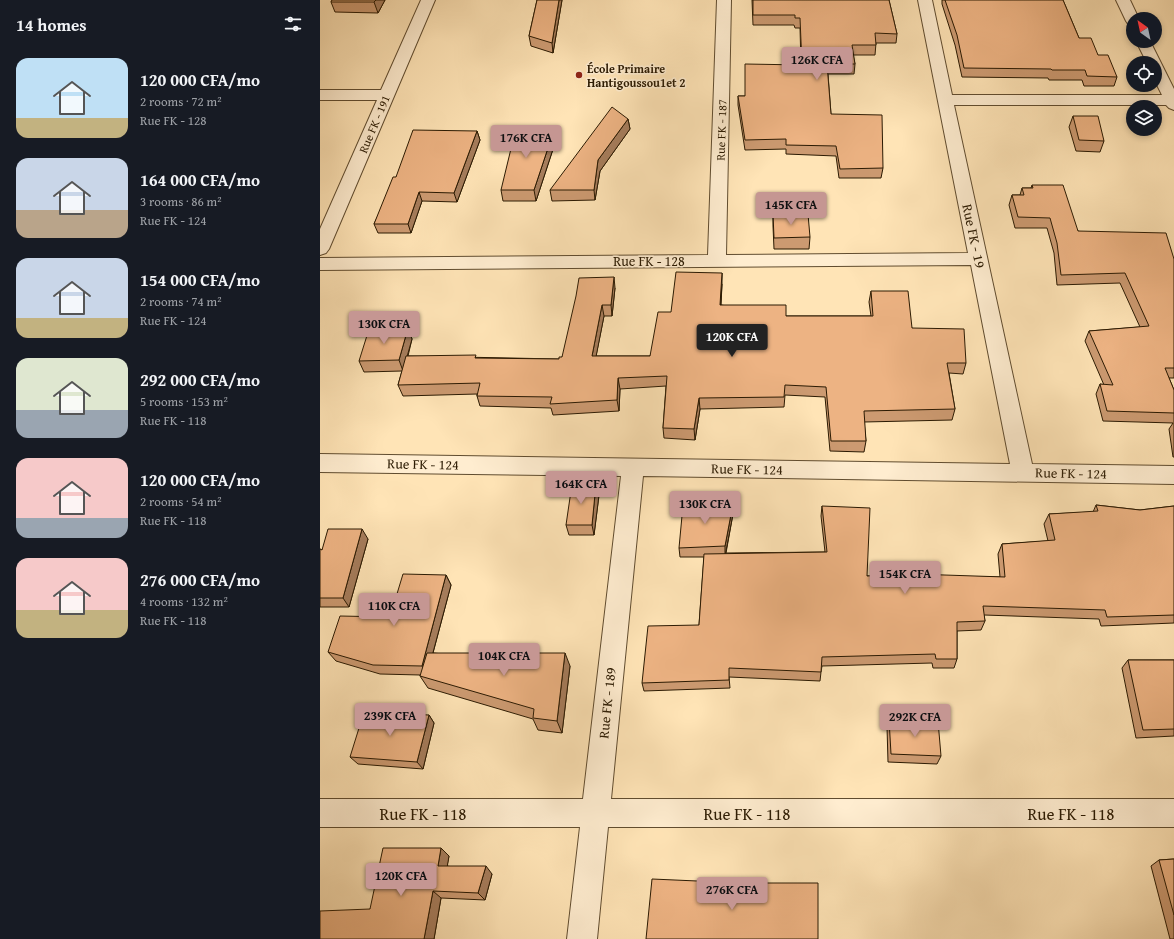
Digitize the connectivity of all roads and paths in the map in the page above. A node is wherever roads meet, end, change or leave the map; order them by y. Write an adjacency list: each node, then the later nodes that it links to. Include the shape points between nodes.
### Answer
1 (428, 0): 8 (street, Rue FK - 191)
2 (724, 0): 13 (street, Rue FK - 187)
3 (925, 0): 9 (street, Rue FK - 19)
4 (1123, 0): 5 (street)
5 (1129, 12)
6 (1162, 80): 10 (street)
7 (320, 95): 8 (street)
8 (387, 95): 11 (street, Rue FK - 191)
9 (946, 100): 10 (street); 12 (street, Rue FK - 19)
10 (1173, 102)
11 (320, 249)
12 (979, 259): 13 (street, Rue FK - 128); 17 (street, Rue FK - 19)
13 (718, 261): 14 (street, Rue FK - 128)
14 (320, 264)
15 (320, 463): 16 (street, Rue FK - 124)
16 (633, 467): 17 (street, Rue FK - 124); 20 (street, Rue FK - 189)
17 (1023, 472): 18 (street, Rue FK - 124)
18 (1174, 475)
19 (320, 813): 20 (street, Rue FK - 118)
20 (596, 813): 21 (street, Rue FK - 118); 22 (street, Rue FK - 189)
21 (1174, 814)
22 (582, 939)

